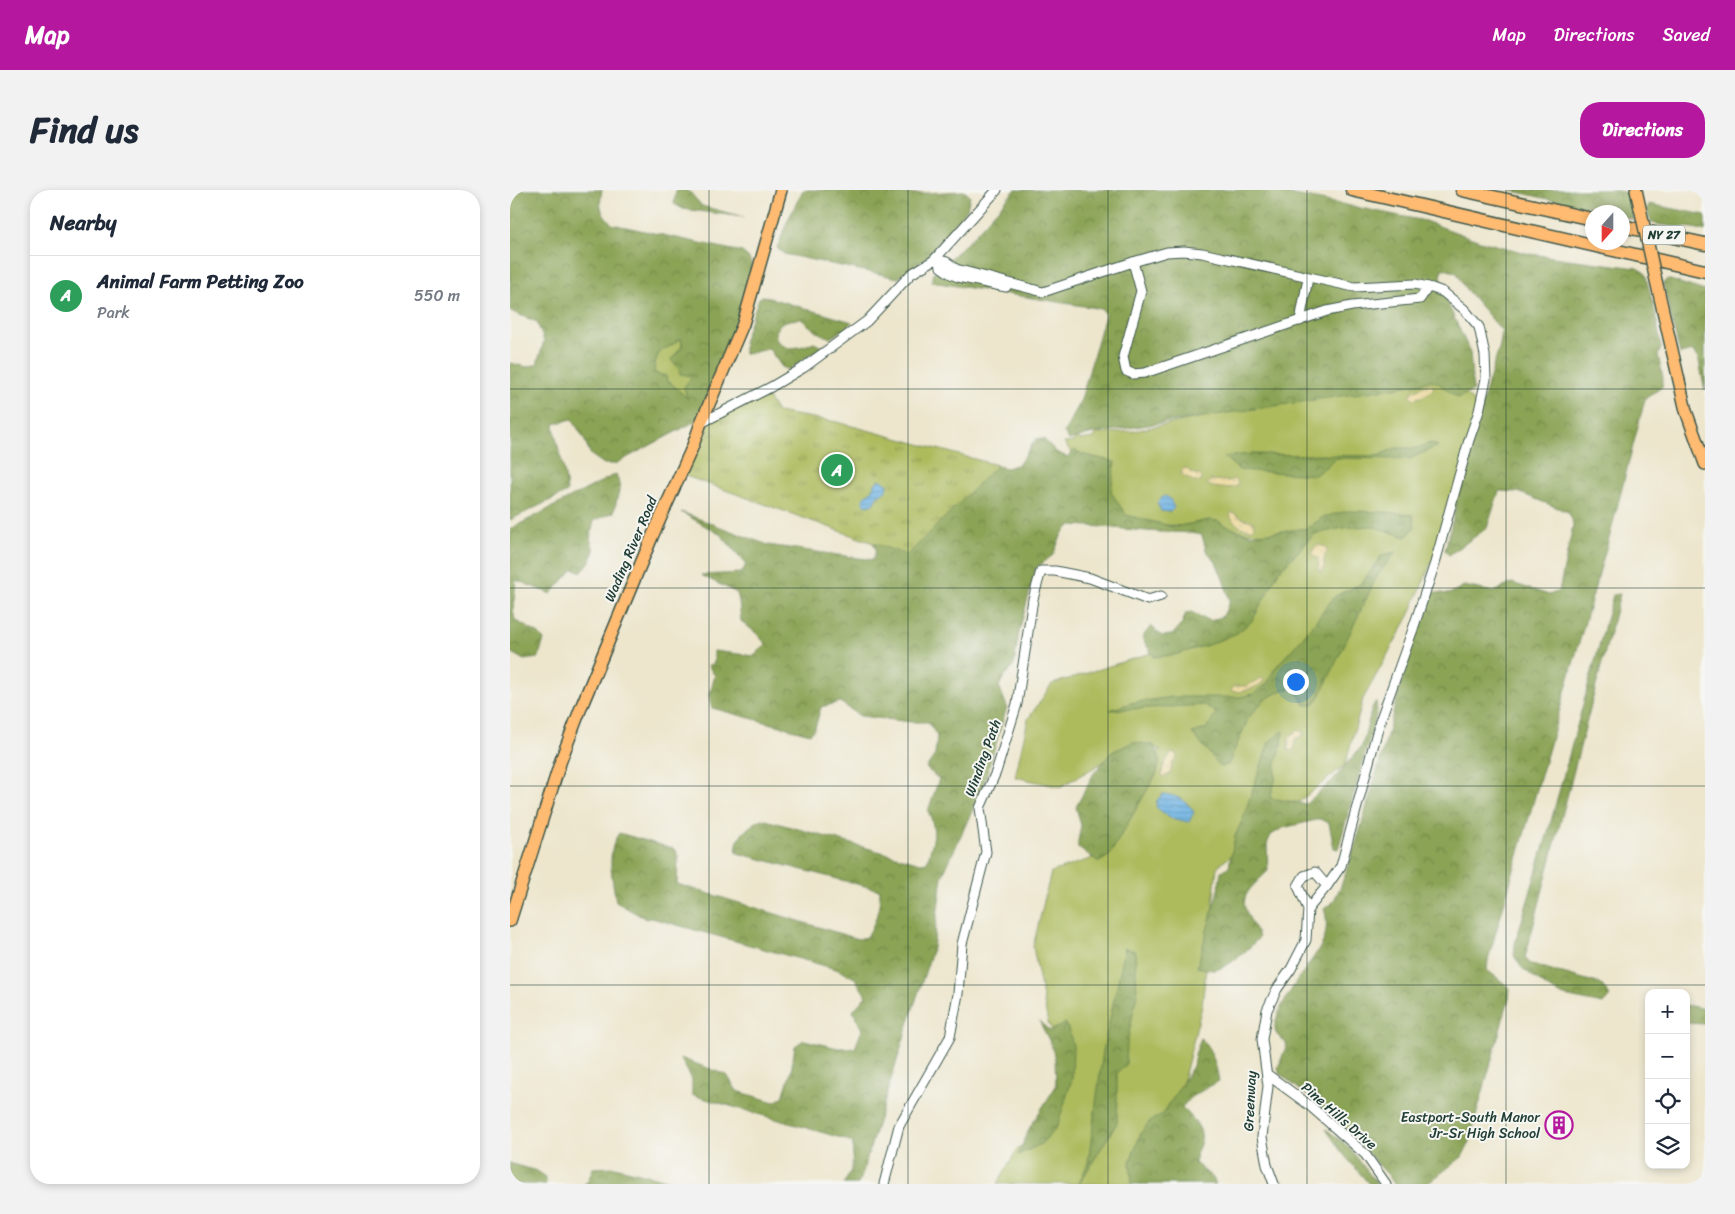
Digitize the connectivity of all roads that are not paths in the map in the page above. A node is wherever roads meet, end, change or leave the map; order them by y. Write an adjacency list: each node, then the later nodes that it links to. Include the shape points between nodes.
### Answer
1 (781, 190): 15 (main road, Wading River Road, via 743,324)
2 (997, 190): 9 (street)
3 (1352, 190): 11 (highway, NY 27)
4 (1462, 190): 6 (highway)
5 (1636, 190): 16 (main road, bridge, via 1686,411)
6 (1585, 217)
7 (1630, 228): 8 (highway, NY 27)
8 (1705, 244)
9 (938, 259): 10 (street, via 941,267 950,274 1042,292); 15 (street, via 911,274 867,321 803,368)
10 (1133, 262): 12 (street, via 1166,252 1184,251); 14 (street, via 1141,290 1123,357 1126,371 1133,374 1146,373)
11 (1705, 271)
12 (1308, 278): 13 (street, via 1354,288 1415,284); 14 (street)
13 (1428, 287): 14 (street, via 1420,299 1352,306); 18 (street, via 1443,292 1479,327 1486,380 1435,563 1380,721 1341,866)
14 (1300, 322)
15 (701, 423): 20 (main road, Wading River Road, via 561,760)
16 (1705, 464)
17 (1162, 596): 22 (street, Winding Path, via 1148,600 1090,578 1041,571 1033,599 1017,704 996,772 980,808 986,852 962,944 950,1037 899,1126)
18 (1327, 886): 19 (street); 19 (street, Greenway, via 1315,872 1304,876 1298,886)
19 (1308, 909): 21 (street, Greenway, via 1306,940 1267,1010 1262,1040)
20 (510, 921)
21 (1268, 1075): 23 (street, Greenway, via 1262,1137); 24 (street, Pine Hills Drive, via 1309,1105 1365,1154)
22 (884, 1184)
23 (1274, 1184)
24 (1386, 1184)

